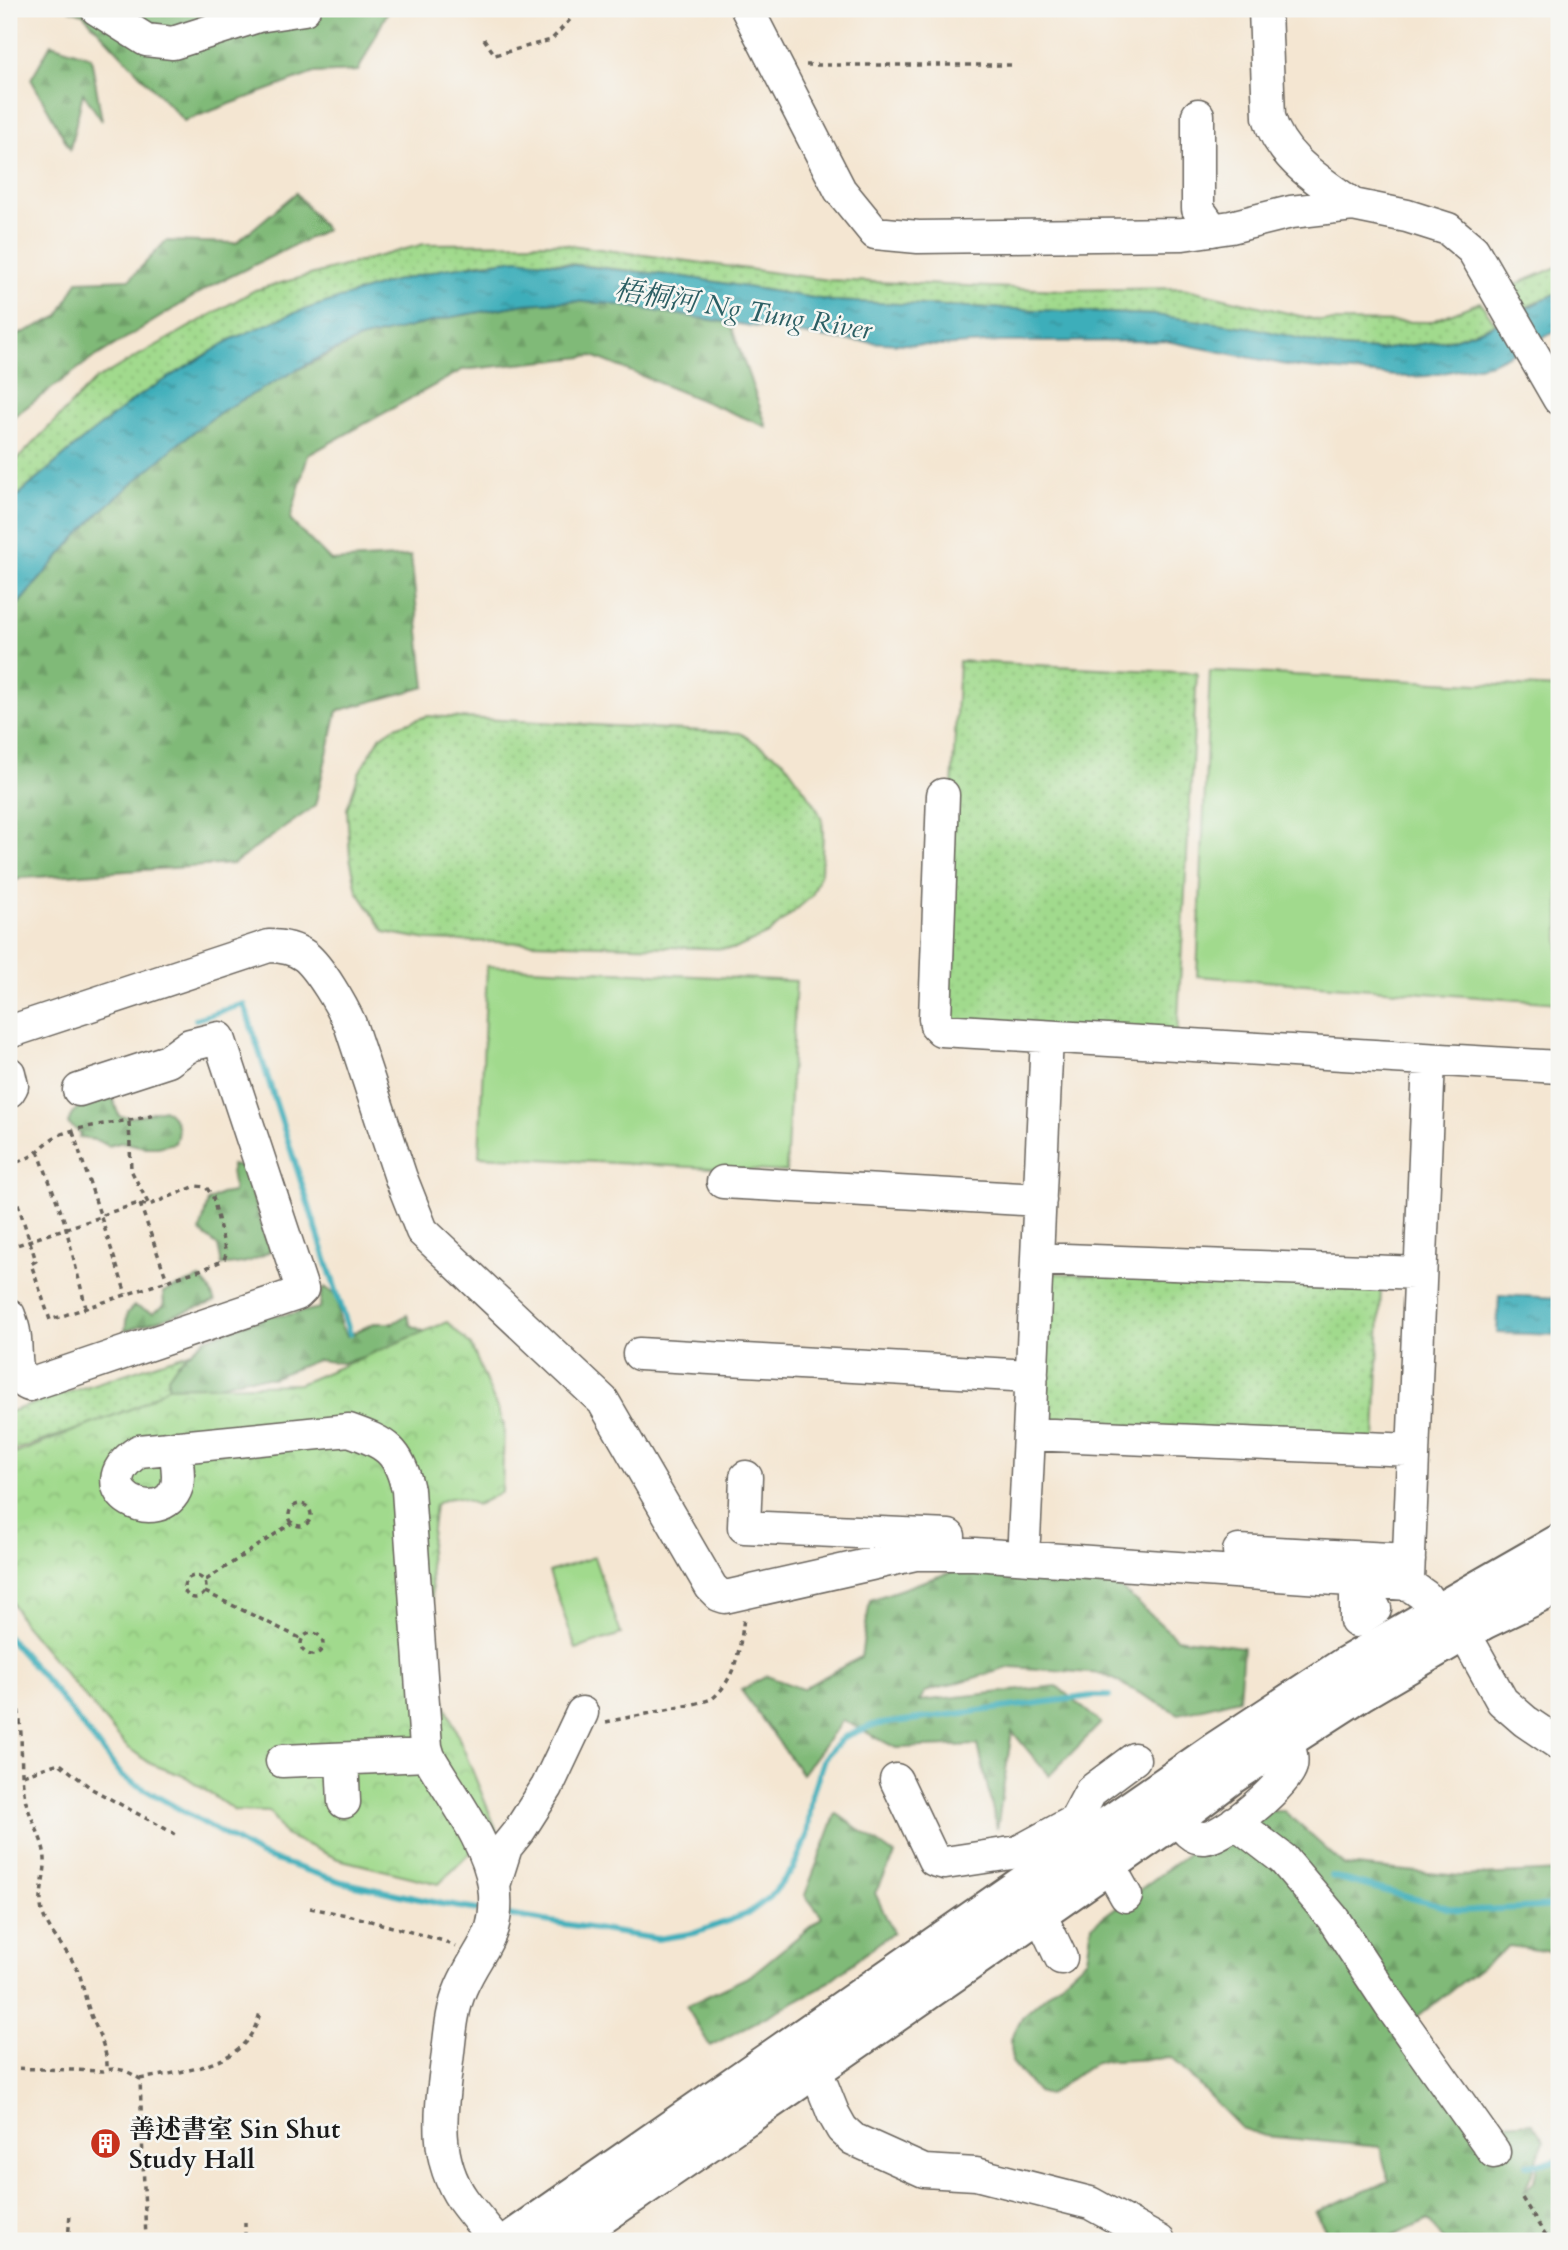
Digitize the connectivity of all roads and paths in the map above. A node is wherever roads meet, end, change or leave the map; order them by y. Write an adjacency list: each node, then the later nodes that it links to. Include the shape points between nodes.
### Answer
1 (97, 9): 2 (street, via 146,40 173,43 258,16)
2 (303, 9)
3 (580, 9): 6 (path, via 551,40 495,55)
4 (747, 9): 7 (street)
5 (1265, 9): 10 (street, via 1273,131 1291,157)
6 (484, 38)
7 (776, 65): 8 (path); 11 (street, via 840,190 875,233 918,237)
8 (1014, 65)
9 (1198, 115): 11 (street, via 1198,209)
10 (1353, 205): 11 (street, via 1291,212); 12 (street, via 1448,229 1474,250)
11 (1213, 230)
12 (1551, 387)
13 (943, 795): 15 (street, via 936,1025 947,1032)
14 (9, 1032): 54 (street, via 269,946 283,946 306,957 350,1024 422,1231 603,1401 711,1587 725,1597)
15 (1047, 1037): 16 (street); 28 (street)
16 (1429, 1060): 17 (street); 36 (street)
17 (1559, 1067)
18 (9, 1073): 20 (street)
19 (79, 1090): 40 (street, via 168,1061 190,1045 219,1038 302,1289 29,1385 23,1381 14,1355)
20 (9, 1091)
21 (155, 1115): 22 (path)
22 (129, 1122): 23 (path); 30 (path, via 131,1170)
23 (73, 1132): 24 (path, via 47,1142); 31 (path)
24 (38, 1151): 25 (path); 32 (path)
25 (9, 1165)
26 (9, 1175): 33 (path)
27 (723, 1182): 28 (street)
28 (1040, 1200): 35 (street)
29 (140, 1204): 30 (path); 31 (path); 37 (path)
30 (149, 1205): 37 (path, via 196,1186 206,1187 213,1197 224,1260)
31 (100, 1217): 32 (path); 38 (path)
32 (65, 1228): 33 (path); 39 (path)
33 (29, 1240): 34 (path); 39 (path, via 36,1261 31,1264 50,1320)
34 (9, 1248)
35 (1037, 1259): 36 (street); 42 (street)
36 (1420, 1273): 45 (street)
37 (167, 1280): 38 (path)
38 (126, 1294): 39 (path)
39 (86, 1308)
40 (9, 1315)
41 (639, 1354): 42 (street)
42 (1032, 1376): 43 (street)
43 (1029, 1434): 45 (street); 48 (street)
44 (175, 1447): 63 (street, via 349,1430 373,1438 393,1453 403,1466 408,1490)
45 (1413, 1450): 50 (street)
46 (746, 1476): 48 (street, via 744,1527)
47 (292, 1523): 47 (path, via 291,1507 308,1507 312,1513 308,1523); 51 (path)
48 (1024, 1539): 50 (street)
49 (1559, 1544): 57 (main road)
50 (1408, 1572): 52 (street); 57 (street)
51 (206, 1580)
52 (1356, 1580): 54 (street, via 916,1554); 56 (street)
53 (205, 1592): 53 (path, via 196,1598 188,1596 184,1582 192,1575 200,1576); 58 (path)
54 (742, 1593): 60 (path, via 741,1650 725,1684 712,1699)
55 (1555, 1594): 57 (main road, via 1482,1620)
56 (1359, 1619)
57 (1450, 1622): 61 (main road, via 1361,1691); 62 (street, via 1502,1701); 73 (main road, via 1346,1666)
58 (302, 1639): 58 (path, via 317,1633 323,1649 309,1655 303,1651)
59 (9, 1682): 67 (path, via 23,1737)
60 (579, 1720): 74 (street, via 547,1787 506,1847)
61 (1287, 1739): 70 (main road); 71 (street, via 1292,1762 1287,1775)
62 (1559, 1744)
63 (428, 1755): 64 (street); 74 (street, via 480,1843)
64 (342, 1759): 66 (street); 69 (street)
65 (1134, 1759): 73 (street, via 1091,1791)
66 (282, 1761)
67 (23, 1774): 72 (path, via 60,1763 92,1790); 81 (path, via 25,1800 45,1861 43,1916 78,1970)
68 (896, 1780): 73 (street, via 934,1860 945,1863 1018,1852)
69 (344, 1802)
70 (1177, 1816): 71 (street, via 1186,1832 1204,1839); 73 (main road)
71 (1235, 1822): 84 (street, via 1283,1859 1332,1917)
72 (175, 1834)
73 (1099, 1855): 76 (main road); 92 (main road)
74 (494, 1885): 77 (street, via 493,1929)
75 (310, 1908): 77 (path, via 444,1941)
76 (1039, 1912): 78 (street); 82 (main road)
77 (473, 1954): 91 (street, via 454,2007 440,2133 453,2183)
78 (1061, 1958)
79 (260, 2012): 83 (path, via 252,2035 217,2063)
80 (9, 2068): 81 (path)
81 (107, 2069): 83 (path, via 129,2072)
82 (811, 2073): 93 (main road); 94 (street, via 819,2078 833,2113 853,2139 924,2171 976,2174 1090,2203)
83 (140, 2079): 89 (path)
84 (1494, 2152)
85 (1522, 2198): 95 (path)
86 (69, 2213): 88 (path)
87 (245, 2222): 90 (path)
88 (68, 2241)
89 (146, 2241)
90 (245, 2241)
91 (496, 2241)
92 (511, 2241)
93 (563, 2241)
94 (1158, 2241)
95 (1549, 2241)

